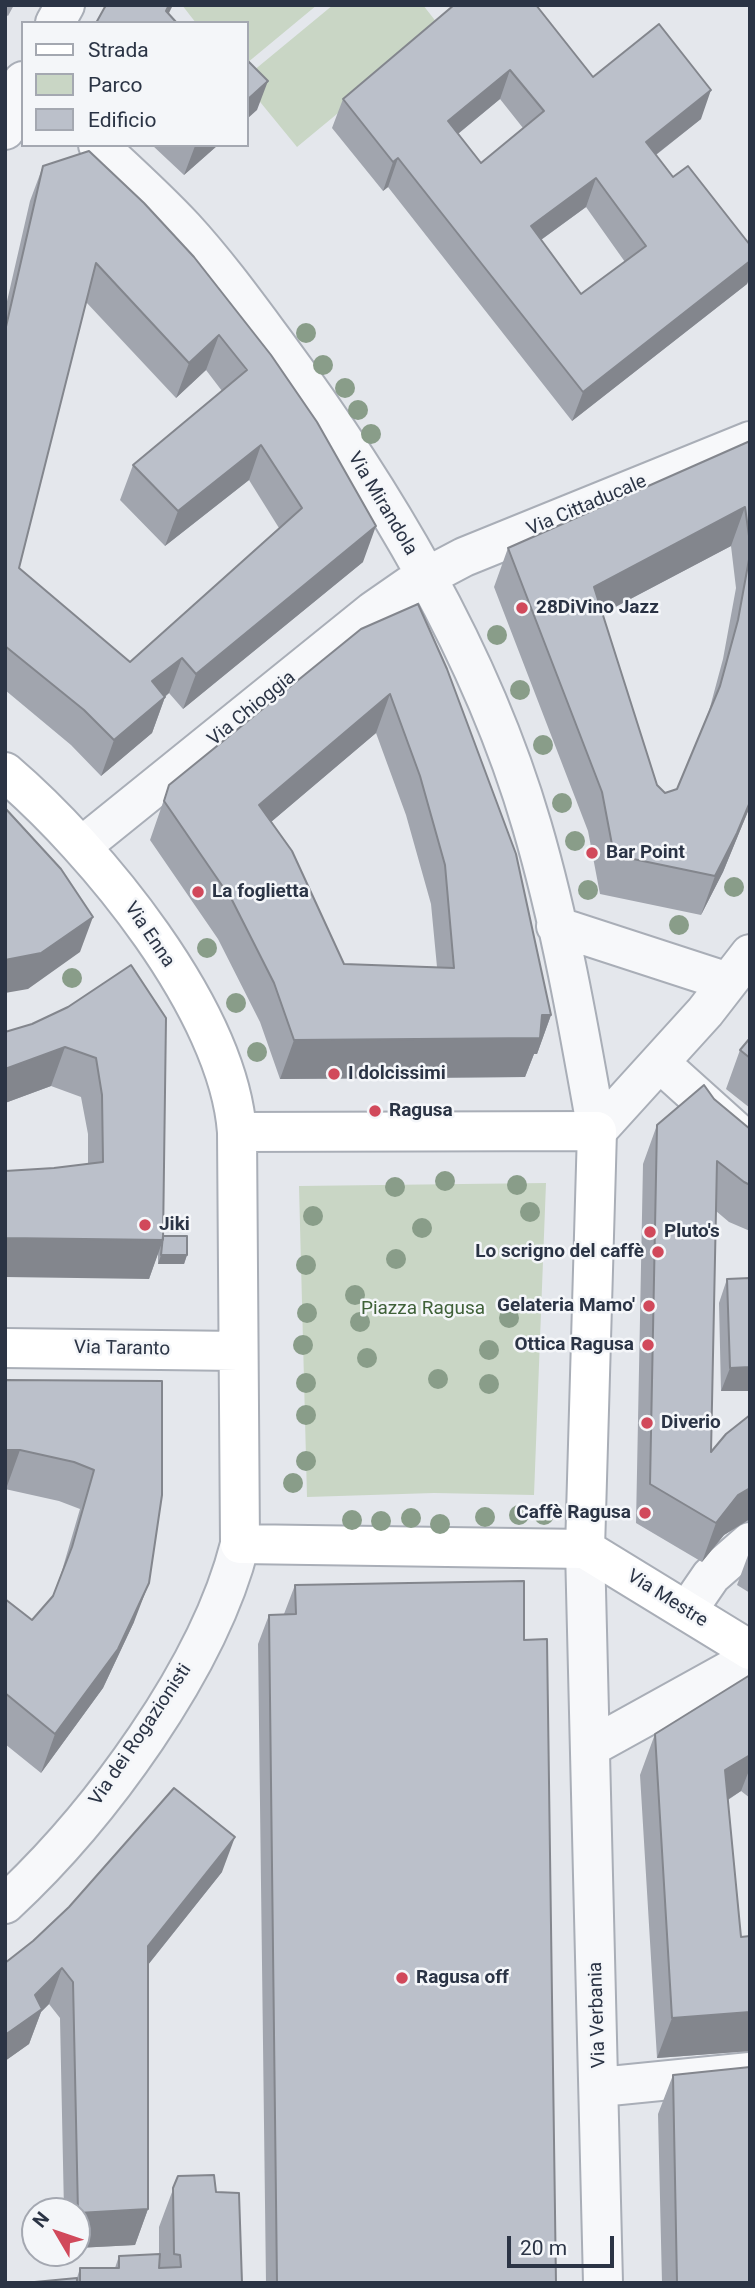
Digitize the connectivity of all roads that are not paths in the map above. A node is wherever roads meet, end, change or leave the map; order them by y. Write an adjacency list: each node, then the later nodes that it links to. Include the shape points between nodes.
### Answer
1 (65, 5): 2 (street)
2 (56, 21)
3 (5, 67): 4 (street)
4 (21, 79)
5 (21, 86): 6 (street)
6 (5, 130)
7 (100, 147): 9 (street, Via Mirandola, via 185,229 247,306 337,429)
8 (750, 441): 9 (street, Via Cittaducale)
9 (426, 576): 11 (street, Via Chioggia, via 373,611); 12 (street, Via Mirandola, via 474,673 519,784)
10 (5, 772): 11 (main road, Via Enna)
11 (82, 846): 16 (main road, Via Enna, via 108,876 194,1004 230,1083)
12 (556, 926): 13 (street); 15 (street)
13 (739, 968): 14 (street)
14 (660, 1063): 15 (street); 17 (street)
15 (597, 1130): 16 (main road); 22 (main road)
16 (237, 1132): 19 (main road)
17 (750, 1144)
18 (5, 1348): 19 (main road, Via Taranto)
19 (238, 1351): 21 (main road)
20 (750, 1542): 23 (street, via 711,1576)
21 (240, 1544): 22 (main road); 27 (street, Via dei Rogazionisti, via 218,1613 178,1686 88,1814)
22 (585, 1549): 23 (main road, Via Mestre); 26 (street, Via Verbania)
23 (687, 1611): 24 (main road, Via Mestre)
24 (750, 1650)
25 (750, 1659): 26 (street)
26 (591, 1747): 29 (street, Via Verbania)
27 (5, 1904)
28 (750, 2072): 29 (street)
29 (600, 2087): 30 (street, Via Verbania)
30 (603, 2283)

